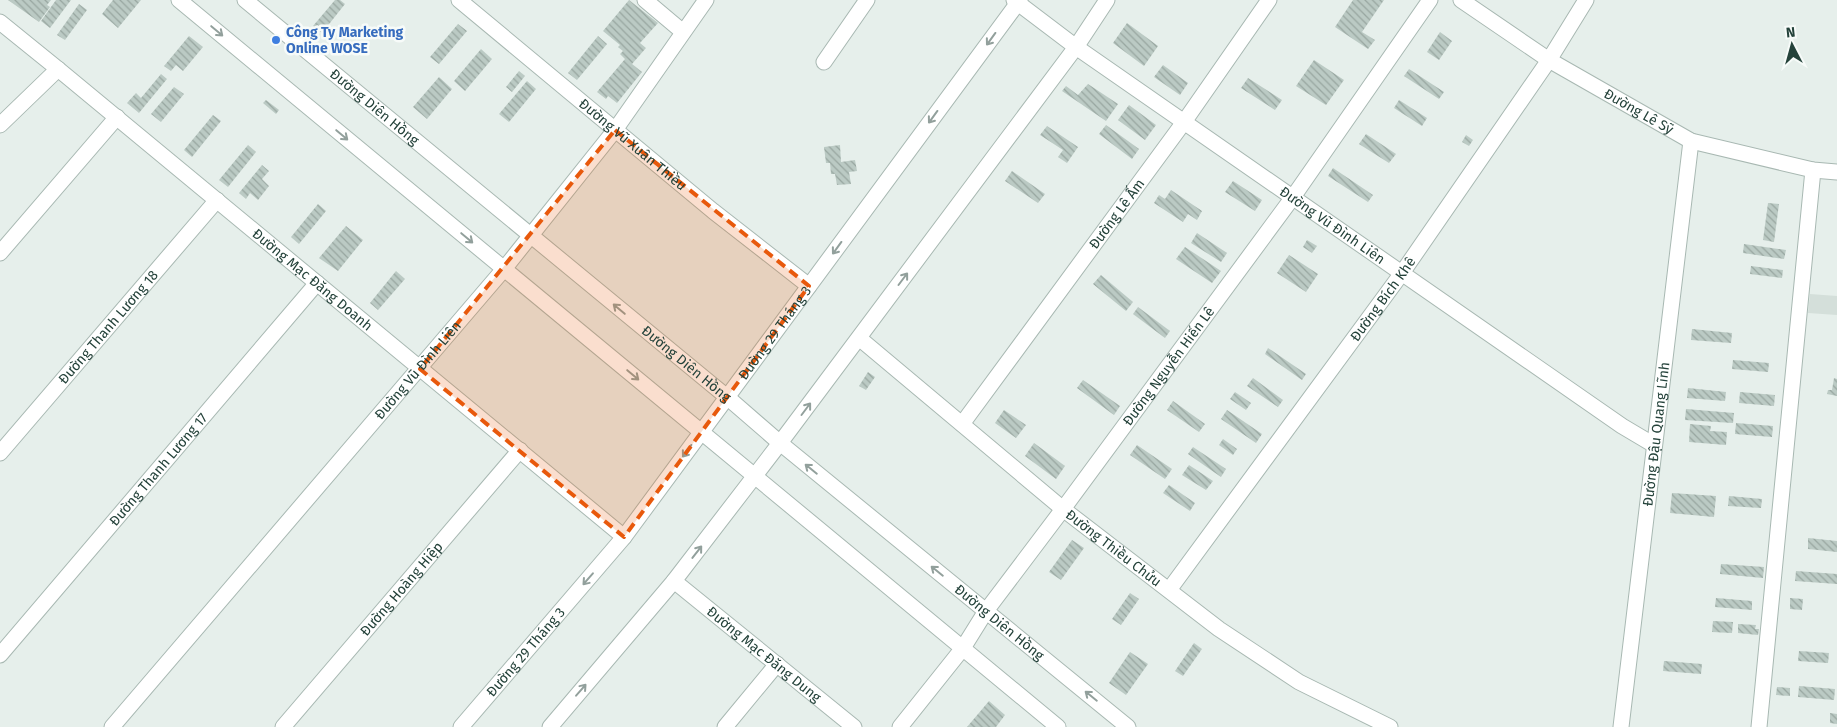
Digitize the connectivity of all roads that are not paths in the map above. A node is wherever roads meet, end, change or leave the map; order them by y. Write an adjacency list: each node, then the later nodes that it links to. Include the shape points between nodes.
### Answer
1 (179, 0): 30 (street, one-way to 30)
2 (245, 0): 28 (street, Đường Diên Hồng)
3 (459, 0): 22 (street, Đường Vũ Xuân Thiều)
4 (645, 0): 14 (street)
5 (706, 0): 14 (street, Đường Vũ Đình Liên)
6 (867, 0): 17 (street)
7 (1107, 0): 15 (street)
8 (1269, 0): 20 (street, Đường Lê Ấm)
9 (1430, 0): 26 (street, Đường Nguyễn Hiến Lê)
10 (1461, 0): 16 (street, Đường Lê Sỹ)
11 (1586, 0): 16 (street, Đường Bích Khê)
12 (1017, 1): 15 (street, Đường Vũ Đình Liên); 33 (street, Đường 29 Tháng 3, one-way to 33)
13 (0, 22): 18 (street, Đường Mạc Đăng Doanh)
14 (684, 32): 22 (street, Đường Vũ Đình Liên)
15 (1076, 46): 20 (street, Đường Vũ Đình Liên); 34 (street, one-way to 15)
16 (1549, 60): 23 (street, Đường Lê Sỹ); 31 (street, Đường Bích Khê)
17 (824, 62)
18 (58, 69): 19 (street, Đường Mạc Đăng Doanh); 21 (street)
19 (117, 117): 27 (street, Đường Mạc Đăng Doanh); 29 (street)
20 (1184, 122): 26 (street, Đường Vũ Đình Liên); 37 (street, Đường Lê Ấm)
21 (0, 125)
22 (615, 130): 28 (street, Đường Vũ Đình Liên); 33 (street, Đường Vũ Xuân Thiều)
23 (1691, 141): 24 (street, Đường Lê Sỹ); 40 (street, Đường Đậu Quang Lĩnh)
24 (1813, 170): 25 (street, Đường Lê Sỹ); 63 (street)
25 (1837, 172)
26 (1293, 197): 31 (street, Đường Vũ Đình Liên); 44 (street, Đường Nguyễn Hiến Lê)
27 (217, 200): 32 (street, Đường Mạc Đăng Doanh); 42 (street, Đường Thanh Lương 18)
28 (531, 236): 30 (street, Đường Vũ Đình Liên); 36 (street, Đường Diên Hồng, one-way to 28)
29 (0, 253)
30 (504, 269): 35 (street, Đường Vũ Đình Liên); 38 (street, one-way to 38)
31 (1402, 273): 40 (street, Đường Vũ Đình Liên); 47 (street, Đường Bích Khê)
32 (317, 283): 35 (street, Đường Mạc Đăng Doanh); 50 (street, Đường Thanh Lương 17)
33 (809, 286): 36 (street, Đường 29 Tháng 3)
34 (858, 338): 37 (street, Đường Thiều Chửu); 39 (street, one-way to 34)
35 (420, 368): 41 (street, Đường Mạc Đăng Doanh); 52 (street, Đường Vũ Đình Liên)
36 (727, 397): 38 (street, Đường 29 Tháng 3); 39 (street, Đường Diên Hồng)
37 (962, 424): 44 (street, Đường Thiều Chửu)
38 (701, 432): 43 (street); 45 (street, Đường 29 Tháng 3, one-way to 45)
39 (780, 443): 43 (street); 48 (street, Đường Diên Hồng, one-way to 39)
40 (1654, 445): 62 (street, Đường Đậu Quang Lĩnh)
41 (520, 450): 45 (street, Đường Mạc Đăng Doanh); 53 (street, Đường Hoàng Hiệp)
42 (0, 453)
43 (755, 476): 46 (street, one-way to 43); 49 (street)
44 (1063, 509): 47 (street, Đường Thiều Chửu); 48 (street, Đường Nguyễn Hiến Lê)
45 (624, 537): 54 (street, Đường 29 Tháng 3, one-way to 54)
46 (674, 581): 51 (street, Đường Mạc Đăng Dung); 55 (street, one-way to 46)
47 (1169, 590): 61 (street, Đường Thiều Chửu, via 1219,629 1299,682)
48 (986, 611): 49 (street, Đường Nguyễn Hiến Lê); 60 (street, Đường Diên Hồng, one-way to 48)
49 (963, 648): 58 (street, Đường Nguyễn Hiến Lê); 59 (street)
50 (0, 655)
51 (777, 664): 56 (street); 57 (street, Đường Mạc Đăng Dung)
52 (112, 727)
53 (283, 727)
54 (461, 727)
55 (550, 727)
56 (725, 727)
57 (854, 727)
58 (900, 727)
59 (1058, 727)
60 (1128, 727)
61 (1390, 727)
62 (1622, 727)
63 (1759, 727)

